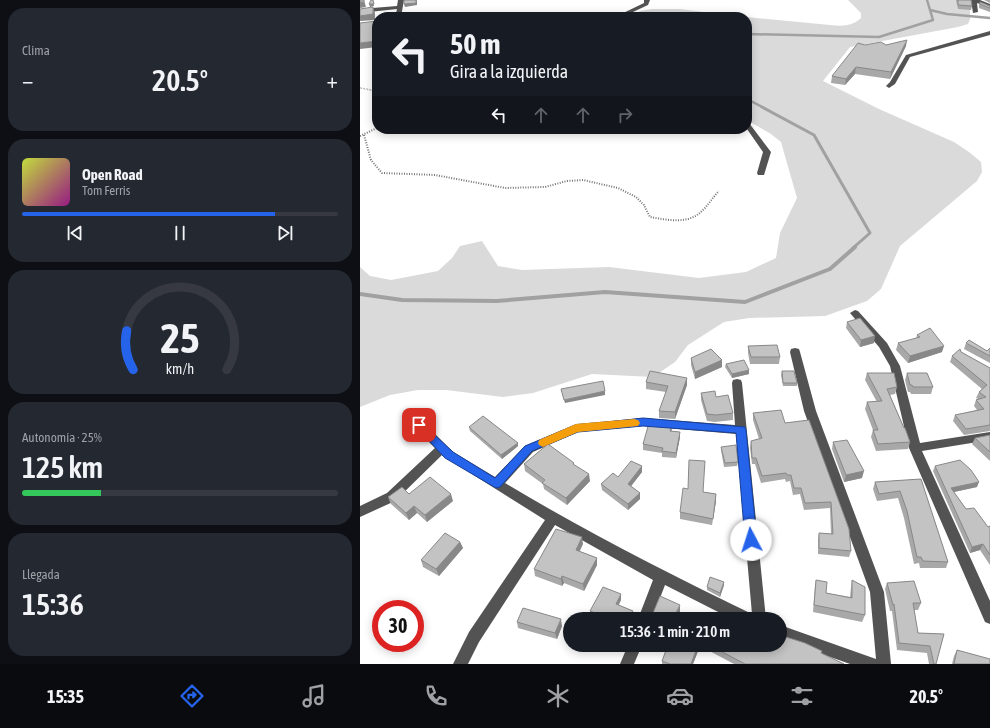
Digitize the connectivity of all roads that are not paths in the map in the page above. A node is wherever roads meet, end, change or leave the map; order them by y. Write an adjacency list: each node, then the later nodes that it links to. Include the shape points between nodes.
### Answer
1 (401, 0): 5 (street)
2 (647, 0): 8 (street, via 646,4)
3 (974, 0): 4 (street); 9 (street)
4 (990, 6)
5 (400, 7): 6 (street); 7 (street)
6 (360, 11)
7 (400, 12)
8 (629, 12)
9 (975, 12)
10 (990, 33): 11 (street, via 906,58)
11 (889, 86)
12 (752, 131): 13 (street, via 767,152)
13 (761, 173)
14 (855, 313): 21 (street, via 882,345 895,366)
15 (795, 352): 35 (street, via 810,411 877,592)
16 (737, 383): 18 (street)
17 (419, 425): 20 (street)
18 (741, 430): 22 (street, via 643,422 576,428 529,448); 28 (street)
19 (990, 436): 21 (street)
20 (442, 448): 22 (street); 23 (street, via 392,497)
21 (915, 448): 29 (street)
22 (496, 484): 24 (street)
23 (360, 512)
24 (553, 518): 25 (street); 32 (street, via 474,637)
25 (661, 577): 26 (street); 27 (street)
26 (648, 612)
27 (733, 612)
28 (758, 612)
29 (990, 617)
30 (787, 634): 34 (street)
31 (632, 652): 33 (street)
32 (460, 664)
33 (627, 664)
34 (871, 664)
35 (884, 664)

